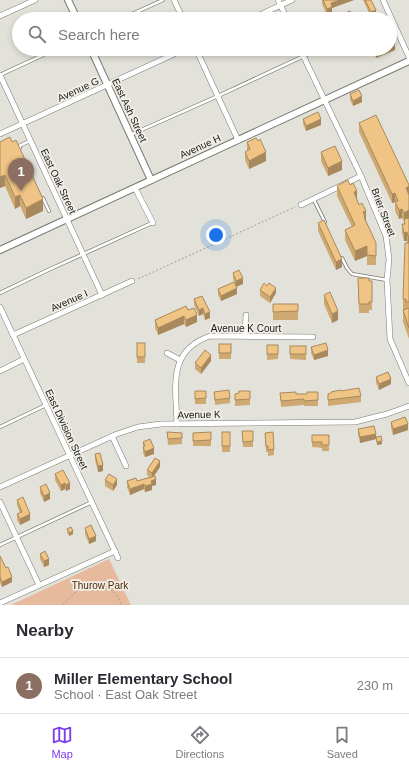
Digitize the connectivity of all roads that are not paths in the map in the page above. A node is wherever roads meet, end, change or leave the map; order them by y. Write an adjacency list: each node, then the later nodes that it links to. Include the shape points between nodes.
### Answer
1 (35, 0): 14 (street)
2 (68, 0): 8 (street)
3 (162, 0): 9 (lane)
4 (174, 0): 10 (street)
5 (292, 0): 7 (street)
6 (383, 0): 13 (street)
7 (279, 3): 11 (street); 12 (street)
8 (74, 12)
9 (136, 12)
10 (180, 12)
11 (263, 12)
12 (284, 12)
13 (388, 12)
14 (0, 16)
15 (397, 31): 21 (street)
16 (41, 56): 23 (lane)
17 (94, 56): 24 (street, East Ash Street)
18 (170, 56): 24 (street, Avenue G)
19 (199, 56): 25 (street)
20 (304, 56): 25 (lane); 26 (street, Brier Street)
21 (409, 57)
22 (409, 61): 26 (street, Avenue H)
23 (0, 75): 27 (street, East Oak Street)
24 (107, 85): 27 (street, Avenue G); 29 (street, East Ash Street)
25 (218, 96): 29 (lane); 31 (street)
26 (324, 100): 31 (street, Avenue H); 33 (street, Brier Street)
27 (22, 124): 28 (street, Avenue G); 30 (street, East Oak Street)
28 (0, 134)
29 (130, 135): 34 (street, East Ash Street)
30 (30, 140): 32 (lane, via 19,146); 40 (street, East Oak Street)
31 (238, 140): 34 (street, Avenue H)
32 (22, 152)
33 (361, 176): 37 (street); 46 (street, Brier Street, via 386,236 389,259)
34 (151, 180): 35 (street, Avenue H)
35 (135, 188): 40 (street, Avenue H); 41 (street)
36 (40, 192): 39 (lane)
37 (314, 199): 38 (street); 42 (lane)
38 (301, 205)
39 (49, 211)
40 (67, 219): 43 (street, Avenue H); 44 (street, East Oak Street)
41 (153, 223): 44 (lane)
42 (327, 227)
43 (0, 250)
44 (83, 254): 48 (lane); 49 (street, East Oak Street)
45 (340, 254): 46 (lane, via 352,274)
46 (387, 280): 59 (street, Brier Street, via 390,339)
47 (132, 281): 49 (street, Avenue I)
48 (0, 293)
49 (102, 295): 52 (street, Avenue I)
50 (0, 310): 52 (street, East Division Street)
51 (246, 314): 53 (street)
52 (13, 335): 56 (street, East Division Street)
53 (246, 336): 54 (street, Avenue K Court); 57 (street, Avenue K Court, via 210,336 201,339 185,351)
54 (313, 337)
55 (167, 353): 57 (street)
56 (24, 359): 58 (street); 60 (street, East Division Street)
57 (180, 360): 62 (street, Avenue K Court, via 176,378)
58 (0, 370)
59 (409, 383)
60 (46, 405): 63 (lane); 65 (street, East Division Street)
61 (409, 406): 62 (street, Avenue K, via 355,422)
62 (177, 424): 64 (street, Avenue K, via 138,427)
63 (0, 427)
64 (112, 436): 65 (street, Avenue K); 66 (street)
65 (70, 456): 67 (street, Avenue K); 69 (street, East Division Street)
66 (126, 466)
67 (0, 487)
68 (0, 502): 70 (street)
69 (92, 502): 70 (lane); 72 (street, East Division Street)
70 (16, 538): 71 (lane); 74 (street)
71 (0, 545)
72 (115, 551): 73 (street, East Division Street); 74 (street)
73 (118, 558)
74 (38, 585): 75 (street)
75 (0, 603)

